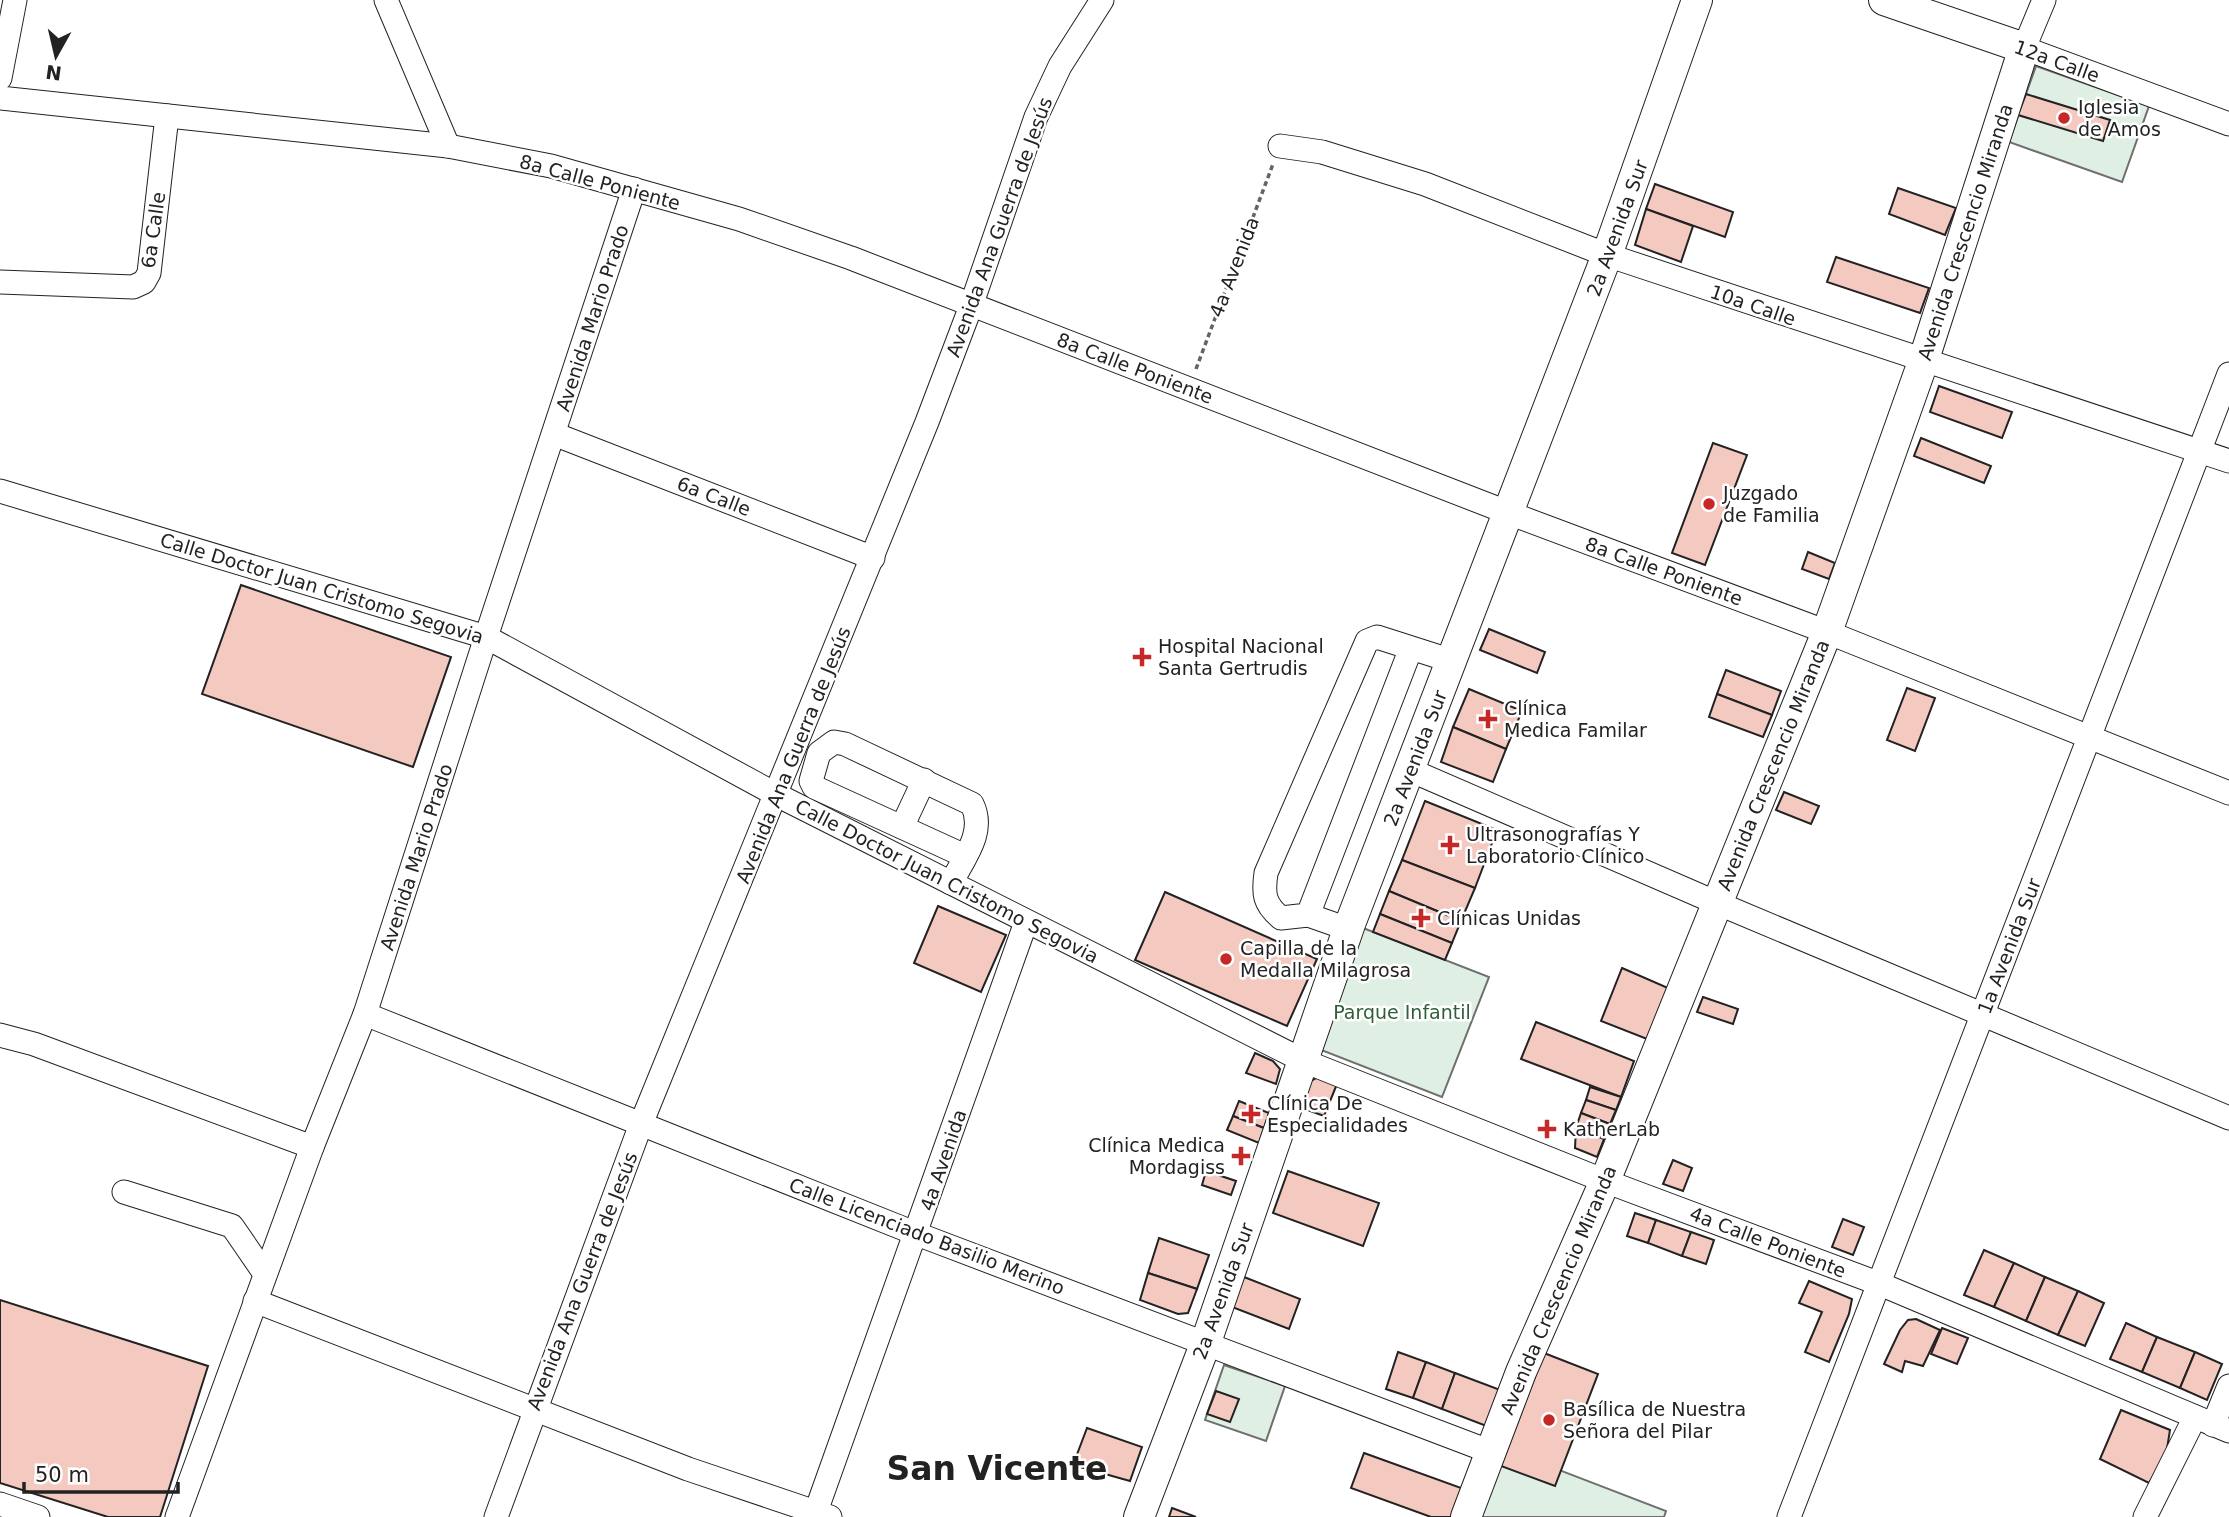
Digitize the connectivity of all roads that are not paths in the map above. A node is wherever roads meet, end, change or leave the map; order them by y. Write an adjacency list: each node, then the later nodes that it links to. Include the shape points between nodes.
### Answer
1 (15, 0): 8 (street)
2 (386, 0): 12 (street)
3 (1102, 0): 17 (street, Avenida Ana Guerra de Jesús, via 1060,66 1035,117)
4 (1697, 0): 15 (main road, 2a Avenida Sur)
5 (1884, 0): 7 (main road, 12a Calle)
6 (2044, 0): 7 (street, Avenida Crescencio Miranda)
7 (2024, 48): 11 (street, 12a Calle); 18 (main road, Avenida Crescencio Miranda)
8 (0, 78)
9 (0, 98): 10 (street, 8a Calle Poniente)
10 (167, 116): 12 (street, 8a Calle Poniente); 16 (street, 6a Calle, via 149,273 144,282 133,287)
11 (2229, 124)
12 (448, 146): 14 (street, 8a Calle Poniente, via 551,166)
13 (1280, 146): 15 (street, 10a Calle, via 1322,152 1425,184)
14 (634, 189): 17 (street, 8a Calle Poniente, via 751,223); 20 (street, Avenida Mario Prado)
15 (1607, 255): 18 (street, 10a Calle); 24 (main road, 2a Avenida Sur)
16 (0, 282)
17 (971, 306): 24 (street, 8a Calle Poniente); 25 (street, Avenida Ana Guerra de Jesús)
18 (1923, 362): 21 (street, 10a Calle); 26 (main road, Avenida Crescencio Miranda)
19 (2229, 374): 21 (street, 1a Avenida Sur)
20 (554, 434): 25 (street, 6a Calle); 27 (street, Avenida Mario Prado)
21 (2200, 450): 22 (street, 10a Calle); 30 (street, 1a Avenida Sur)
22 (2229, 461)
23 (0, 491): 27 (street, Calle Doctor Juan Cristomo Segovia)
24 (1509, 513): 26 (street, 8a Calle Poniente); 29 (main road, 2a Avenida Sur)
25 (873, 558): 34 (street, Avenida Ana Guerra de Jesús)
26 (1827, 632): 30 (street, 8a Calle Poniente); 38 (main road, Avenida Crescencio Miranda)
27 (486, 637): 34 (street, Calle Doctor Juan Cristomo Segovia); 42 (street, Avenida Mario Prado)
28 (1411, 648): 29 (street); 39 (street); 39 (street, via 1377,637 1367,641 1266,873 1263,893 1269,908 1281,918)
29 (1452, 661): 31 (main road, 2a Avenida Sur)
30 (2087, 735): 33 (street, 8a Calle Poniente); 43 (street, 1a Avenida Sur)
31 (1410, 770): 38 (street); 41 (main road, 2a Avenida Sur)
32 (924, 780): 35 (street); 35 (street, via 845,744 834,742 819,753 811,781 814,787); 36 (street, via 972,804 978,822)
33 (2229, 793)
34 (777, 795): 37 (street, Calle Doctor Juan Cristomo Segovia); 47 (street, Avenida Ana Guerra de Jesús)
35 (902, 827): 36 (street)
36 (965, 856): 37 (street)
37 (951, 883): 40 (street, Calle Doctor Juan Cristomo Segovia)
38 (1717, 904): 43 (street); 49 (main road, Avenida Crescencio Miranda)
39 (1308, 915): 41 (street)
40 (1026, 922): 45 (street, Calle Doctor Juan Cristomo Segovia); 51 (street, 4a Avenida)
41 (1348, 929): 45 (main road, 2a Avenida Sur)
42 (365, 1014): 47 (street, Calle Licenciado Basilio Merino); 48 (street, Avenida Mario Prado)
43 (1983, 1015): 46 (street); 53 (street, 1a Avenida Sur)
44 (0, 1035): 48 (street)
45 (1304, 1061): 49 (street, 4a Calle Poniente); 55 (main road, 2a Avenida Sur)
46 (2229, 1118)
47 (641, 1124): 51 (street, Calle Licenciado Basilio Merino); 57 (street, Avenida Ana Guerra de Jesús)
48 (312, 1147): 52 (street, Avenida Mario Prado)
49 (1605, 1181): 53 (street, 4a Calle Poniente); 59 (main road, Avenida Crescencio Miranda)
50 (124, 1192): 52 (street, via 232,1226)
51 (917, 1234): 55 (street, Calle Licenciado Basilio Merino); 61 (street, 4a Avenida)
52 (265, 1275): 54 (street, Avenida Mario Prado)
53 (1880, 1284): 58 (street, 4a Calle Poniente); 67 (street, 1a Avenida Sur)
54 (255, 1301): 57 (street); 63 (street, Avenida Mario Prado)
55 (1206, 1342): 59 (street, Calle Licenciado Basilio Merino); 65 (main road, 2a Avenida Sur)
56 (2229, 1386): 58 (street)
57 (534, 1409): 61 (street); 64 (street, Avenida Ana Guerra de Jesús)
58 (2212, 1424): 68 (street)
59 (1491, 1452): 66 (main road, Avenida Crescencio Miranda)
60 (0, 1504): 62 (street)
61 (820, 1515)
62 (38, 1517)
63 (177, 1517)
64 (496, 1517)
65 (1139, 1517)
66 (1466, 1517)
67 (1789, 1517)
68 (2145, 1517)

